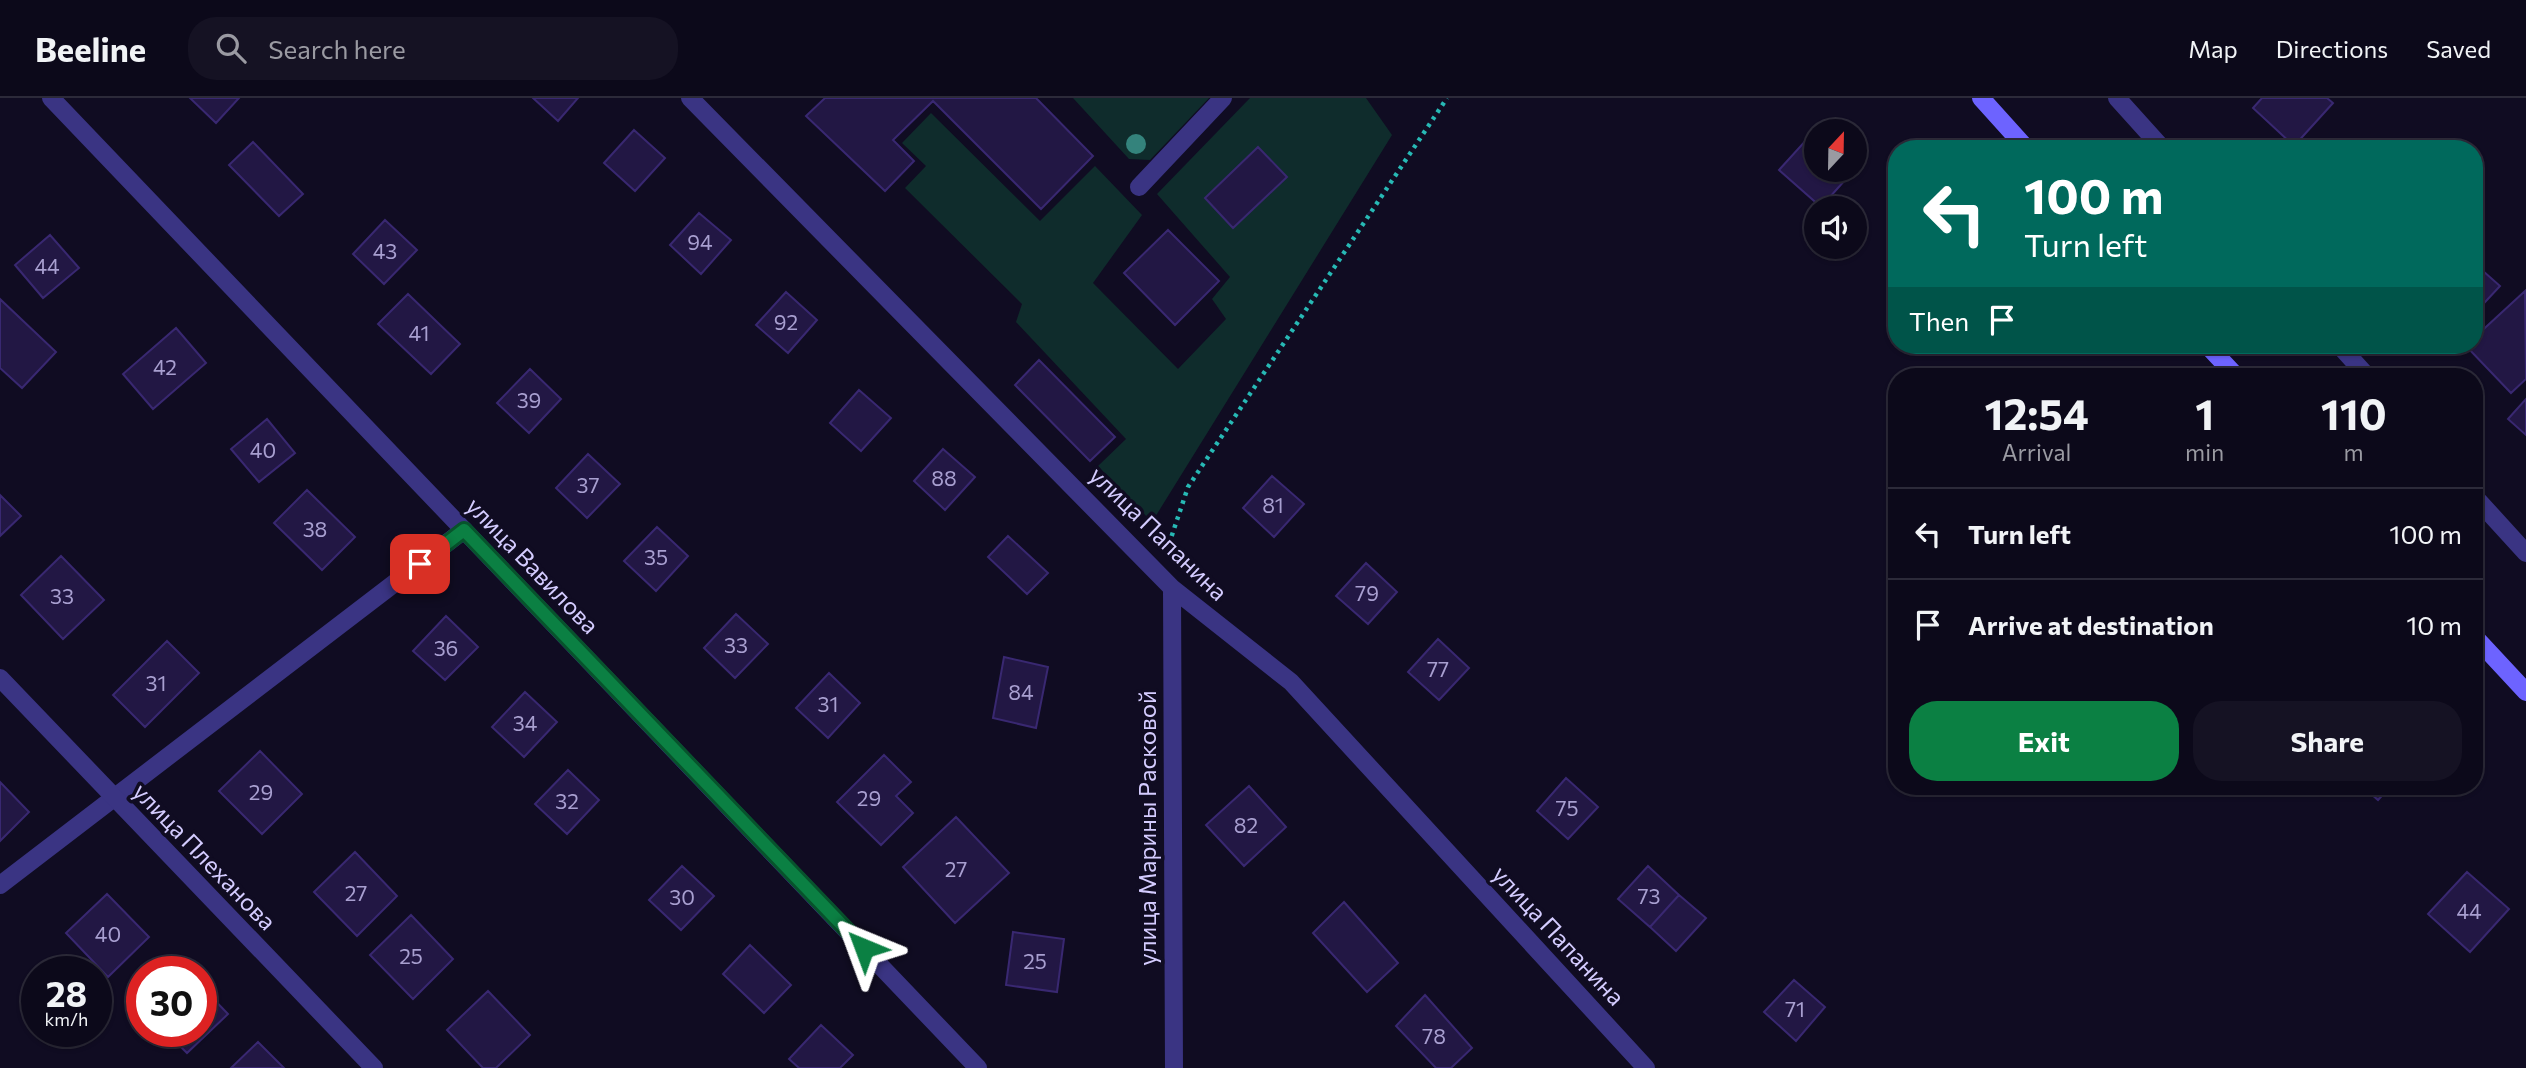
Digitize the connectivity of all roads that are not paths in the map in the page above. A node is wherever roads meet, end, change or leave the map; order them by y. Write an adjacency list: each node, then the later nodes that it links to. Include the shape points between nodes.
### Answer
1 (51, 98): 14 (street, улица Вавилова)
2 (1223, 98): 8 (street)
3 (1981, 98): 6 (street)
4 (2117, 98): 7 (street)
5 (697, 101): 16 (street, улица Папанина)
6 (2019, 140)
7 (2155, 140)
8 (1139, 187)
9 (2215, 354): 11 (street)
10 (2347, 354): 12 (street)
11 (2229, 368)
12 (2360, 368)
13 (2483, 506): 15 (street)
14 (464, 530): 20 (street); 23 (street, улица Вавилова)
15 (2526, 553)
16 (1172, 588): 24 (street, улица Марины Расковой); 25 (street, улица Папанина, via 1291,682)
17 (2483, 646): 19 (street)
18 (0, 678): 20 (street, улица Плеханова)
19 (2526, 692)
20 (113, 799): 21 (street); 22 (street, улица Плеханова)
21 (0, 885)
22 (373, 1068)
23 (978, 1068)
24 (1174, 1068)
25 (1646, 1068)

